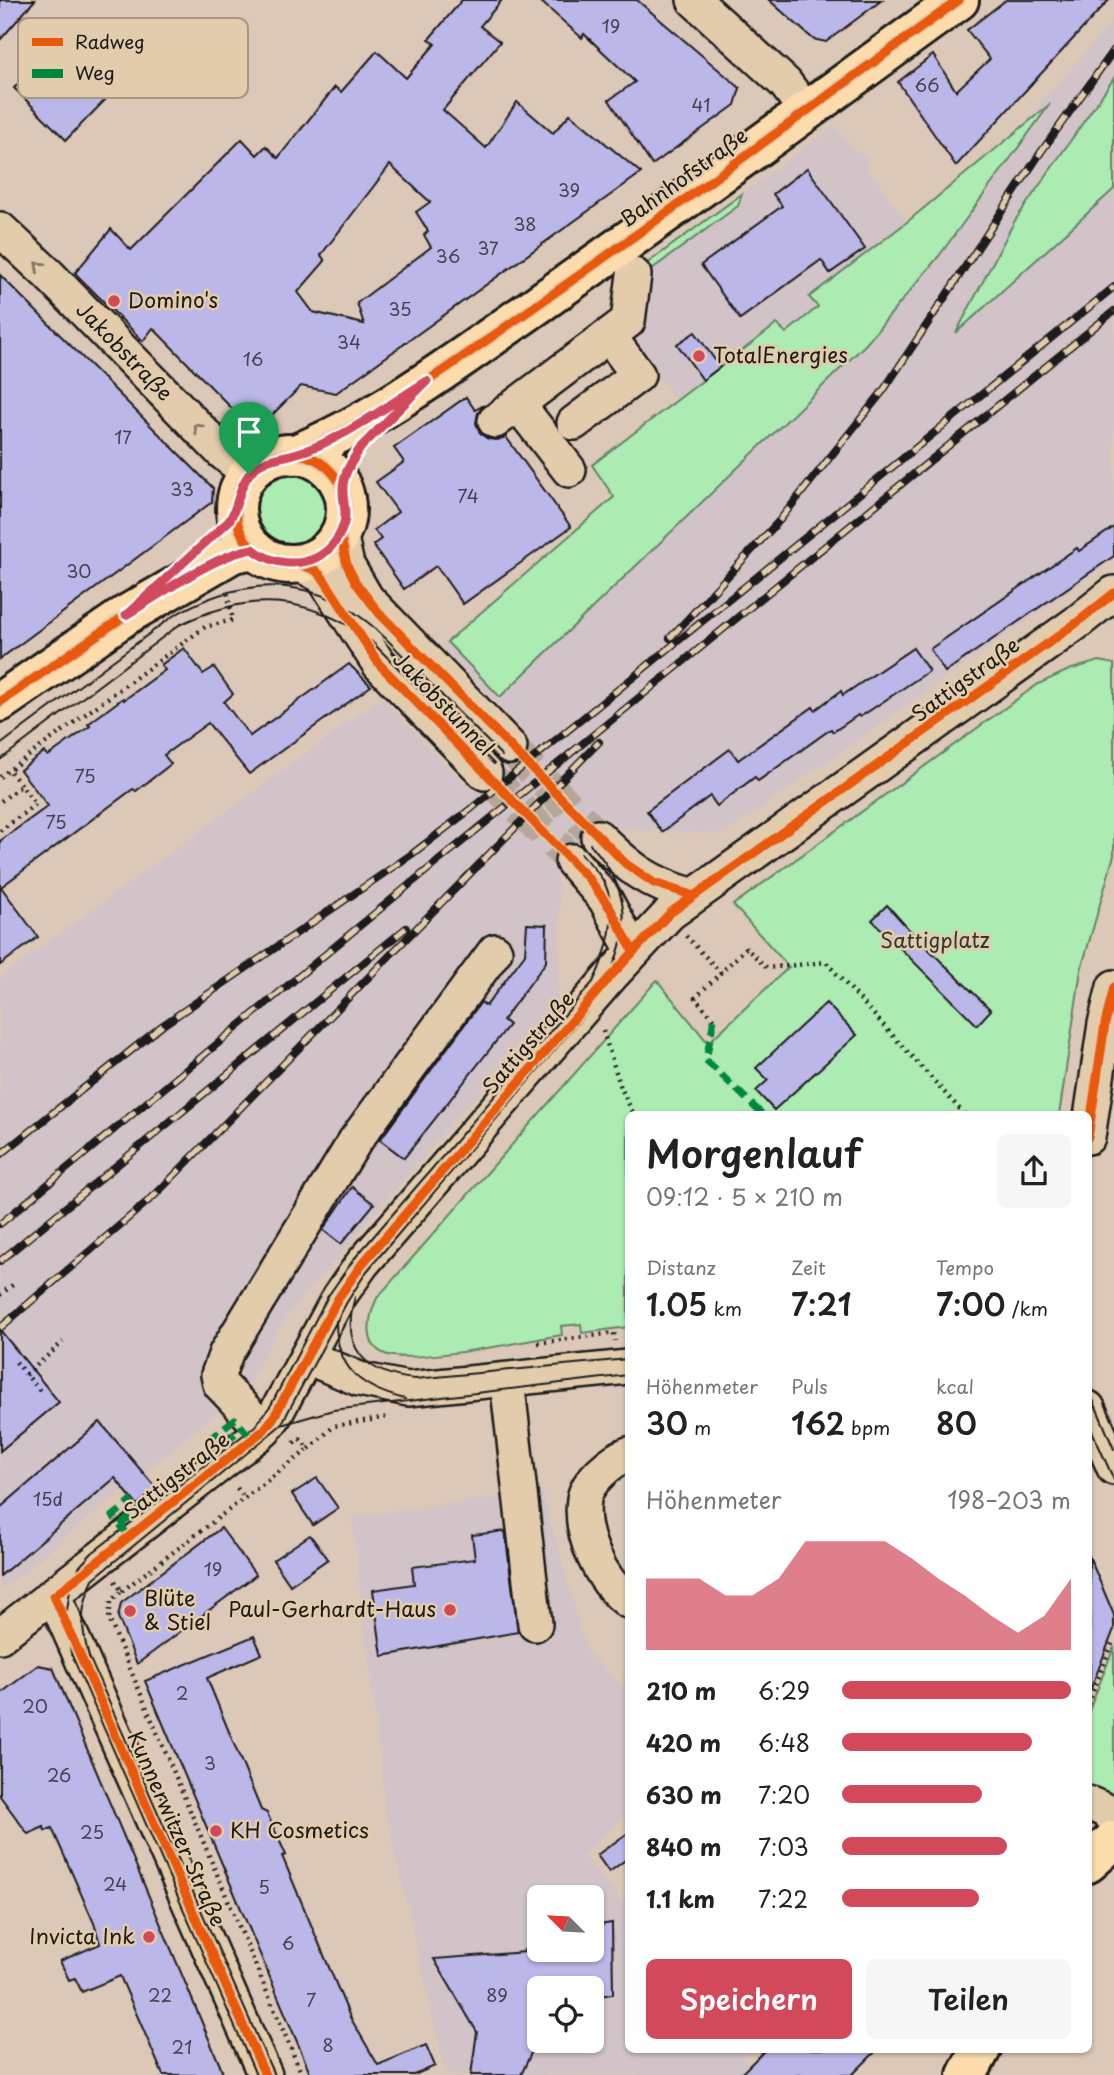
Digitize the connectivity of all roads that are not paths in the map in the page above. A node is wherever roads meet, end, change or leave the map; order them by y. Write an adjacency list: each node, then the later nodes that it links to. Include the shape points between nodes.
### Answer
1 (694, 0): 3 (street, via 785,83)
2 (959, 0): 3 (main road, Bahnhofstraße)
3 (806, 111): 7 (main road, Bahnhofstraße)
4 (0, 229): 11 (street, Jakobstraße, one-way to 4)
5 (634, 275): 6 (street, via 628,321)
6 (609, 335): 8 (street, via 638,375); 10 (street, via 506,412)
7 (427, 381): 9 (main road, Bahnhofstraße, via 330,439); 12 (main road, Bahnhofstraße, via 361,447 347,472)
8 (574, 424)
9 (293, 455): 11 (main road, Bahnhofstraße, via 274,457); 12 (main road, via 323,465)
10 (569, 470)
11 (249, 474): 13 (main road)
12 (343, 492): 14 (main road, Bahnhofstraße, via 345,513)
13 (236, 510): 15 (main road); 18 (main road, via 215,536)
14 (340, 533): 16 (main road, via 327,550); 22 (street, Jakobstunnel, via 347,565 367,599)
15 (253, 549): 16 (main road, via 274,562); 18 (main road, via 229,555)
16 (299, 564): 23 (street, Jakobstunnel, via 322,576 379,664)
17 (1114, 593): 20 (street, Sattigstraße)
18 (126, 615): 21 (main road)
19 (1114, 623): 20 (street)
20 (1075, 624): 26 (street, Sattigstraße)
21 (0, 702)
22 (510, 747)
23 (485, 773)
24 (598, 836): 26 (street, via 636,873)
25 (572, 861): 28 (street, via 605,899)
26 (691, 895): 28 (street, Sattigstraße)
27 (495, 951): 35 (street, via 355,1141 226,1353 218,1375 220,1384)
28 (633, 951): 31 (street, Sattigstraße, via 362,1264)
29 (1114, 987): 30 (street)
30 (1092, 1111)
31 (307, 1357): 33 (street, via 359,1379 408,1389); 35 (street, Sattigstraße)
32 (625, 1367): 33 (street)
33 (507, 1380): 40 (street)
34 (1092, 1417): 37 (street)
35 (264, 1430): 38 (street, Sattigstraße)
36 (625, 1455): 39 (street, via 601,1472 584,1496 590,1547 616,1592)
37 (1114, 1468)
38 (54, 1596): 41 (street, Sattigstraße); 47 (street, Kunnerwitzer Straße)
39 (625, 1599)
40 (535, 1624)
41 (0, 1636)
42 (1092, 1805): 43 (street)
43 (1114, 1819)
44 (1114, 1840): 45 (main road)
45 (1092, 1859)
46 (979, 2053): 48 (main road)
47 (265, 2075)
48 (967, 2075)

